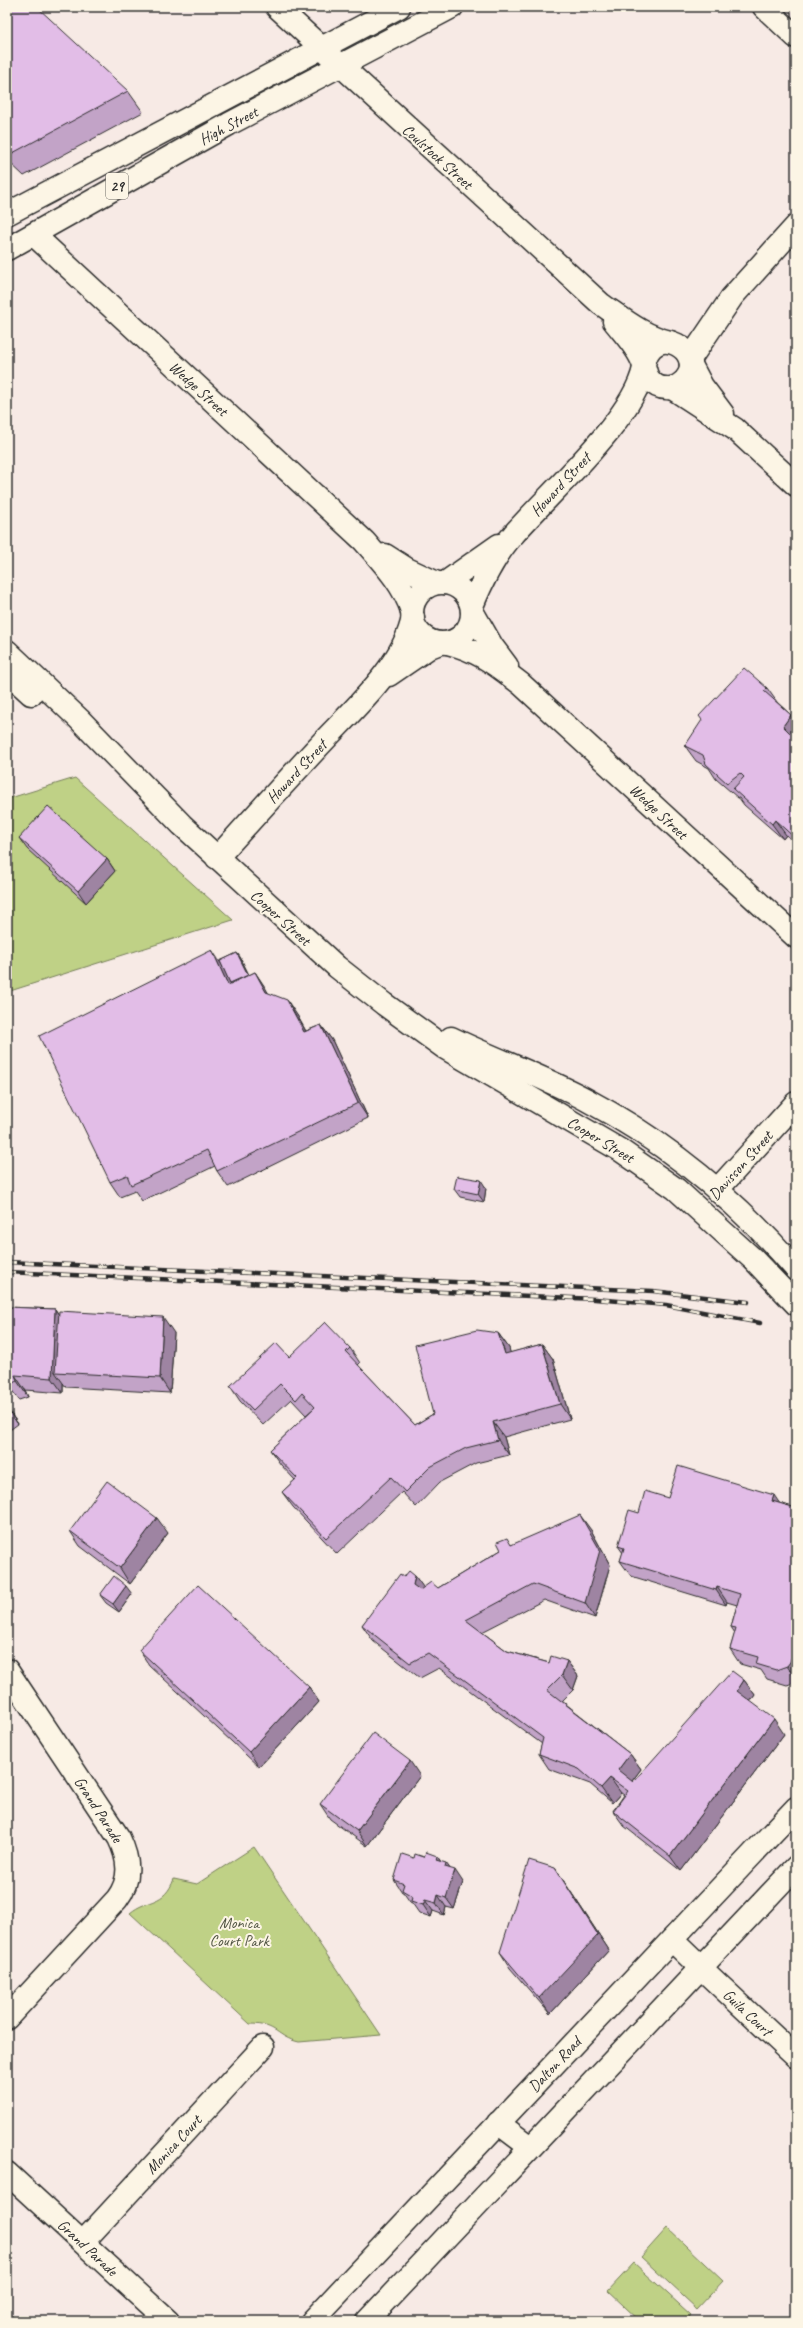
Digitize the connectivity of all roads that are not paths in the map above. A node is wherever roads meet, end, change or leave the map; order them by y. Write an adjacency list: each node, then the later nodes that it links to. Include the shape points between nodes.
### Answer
1 (277, 7): 6 (street, Coulstock Street)
2 (400, 7): 6 (street, High Street / 29)
3 (452, 7): 7 (street, High Street / 29)
4 (764, 7): 5 (street)
5 (796, 37)
6 (322, 48): 7 (street, Coulstock Street); 8 (street, High Street / 29)
7 (341, 66): 10 (street, High Street / 29, via 122,183); 13 (street, Coulstock Street)
8 (8, 214): 10 (street, Wedge Street)
9 (796, 226): 12 (street)
10 (34, 235): 11 (street, High Street / 29); 22 (street, Wedge Street)
11 (7, 249)
12 (732, 297): 14 (street); 15 (street)
13 (601, 304): 14 (street, Coulstock Street, via 636,329 655,339); 16 (street, Coulstock Street, via 630,341)
14 (672, 342): 15 (street, via 686,352); 16 (street, via 655,345 645,357)
15 (690, 362): 17 (street, via 685,380); 18 (street, via 702,386)
16 (644, 366): 17 (street, via 646,375 655,385); 19 (street, Howard Street, via 642,378 633,398)
17 (670, 388): 18 (street); 19 (street, Howard Street, via 640,405)
18 (735, 429): 20 (street)
19 (608, 432): 21 (street, Howard Street)
20 (796, 485)
21 (512, 536): 23 (street, Howard Street); 24 (street, Howard Street, via 488,571)
22 (364, 541): 23 (street, Wedge Street, via 407,569); 25 (street, Wedge Street, via 397,579 407,595)
23 (441, 583): 24 (street, via 462,590); 25 (street, via 420,593)
24 (472, 608): 26 (street, via 472,619 464,635); 30 (street, Wedge Street, via 492,646)
25 (412, 614): 26 (street, via 422,635 430,641); 29 (street, Howard Street, via 410,630 402,648)
26 (444, 643): 29 (street, Howard Street, via 430,647); 30 (street, Wedge Street, via 471,649)
27 (7, 651): 31 (street, Cooper Street, via 79,719)
28 (7, 672): 31 (street, Cooper Street, via 130,783)
29 (376, 684): 32 (street, Howard Street)
30 (521, 684): 33 (street, Wedge Street)
31 (182, 824): 32 (street, Cooper Street)
32 (217, 858): 34 (street, Cooper Street, via 285,922)
33 (796, 937)
34 (384, 1004): 36 (street, Cooper Street, via 463,1044 586,1099 657,1144); 37 (street, Cooper Street, via 475,1067 620,1150)
35 (796, 1103): 36 (street, Davisson Street)
36 (717, 1190): 37 (street, Davisson Street); 38 (street, Cooper Street, via 762,1232)
37 (700, 1209): 39 (street, Cooper Street)
38 (796, 1269)
39 (796, 1304)
40 (7, 1670): 45 (street, Grand Parade, via 119,1838 128,1867 125,1885 117,1899)
41 (796, 1808): 43 (street, Dalton Road)
42 (796, 1867): 44 (street)
43 (672, 1940): 44 (street, Guila Court); 48 (street, Dalton Road)
44 (700, 1967): 47 (street, Guila Court); 49 (street)
45 (7, 2018)
46 (263, 2047): 51 (street, Monica Court)
47 (796, 2057)
48 (498, 2123): 49 (street); 53 (street, Dalton Road)
49 (530, 2147): 54 (street)
50 (7, 2173): 51 (street, Grand Parade)
51 (83, 2242): 52 (street, Grand Parade)
52 (168, 2321)
53 (312, 2321)
54 (367, 2321)

